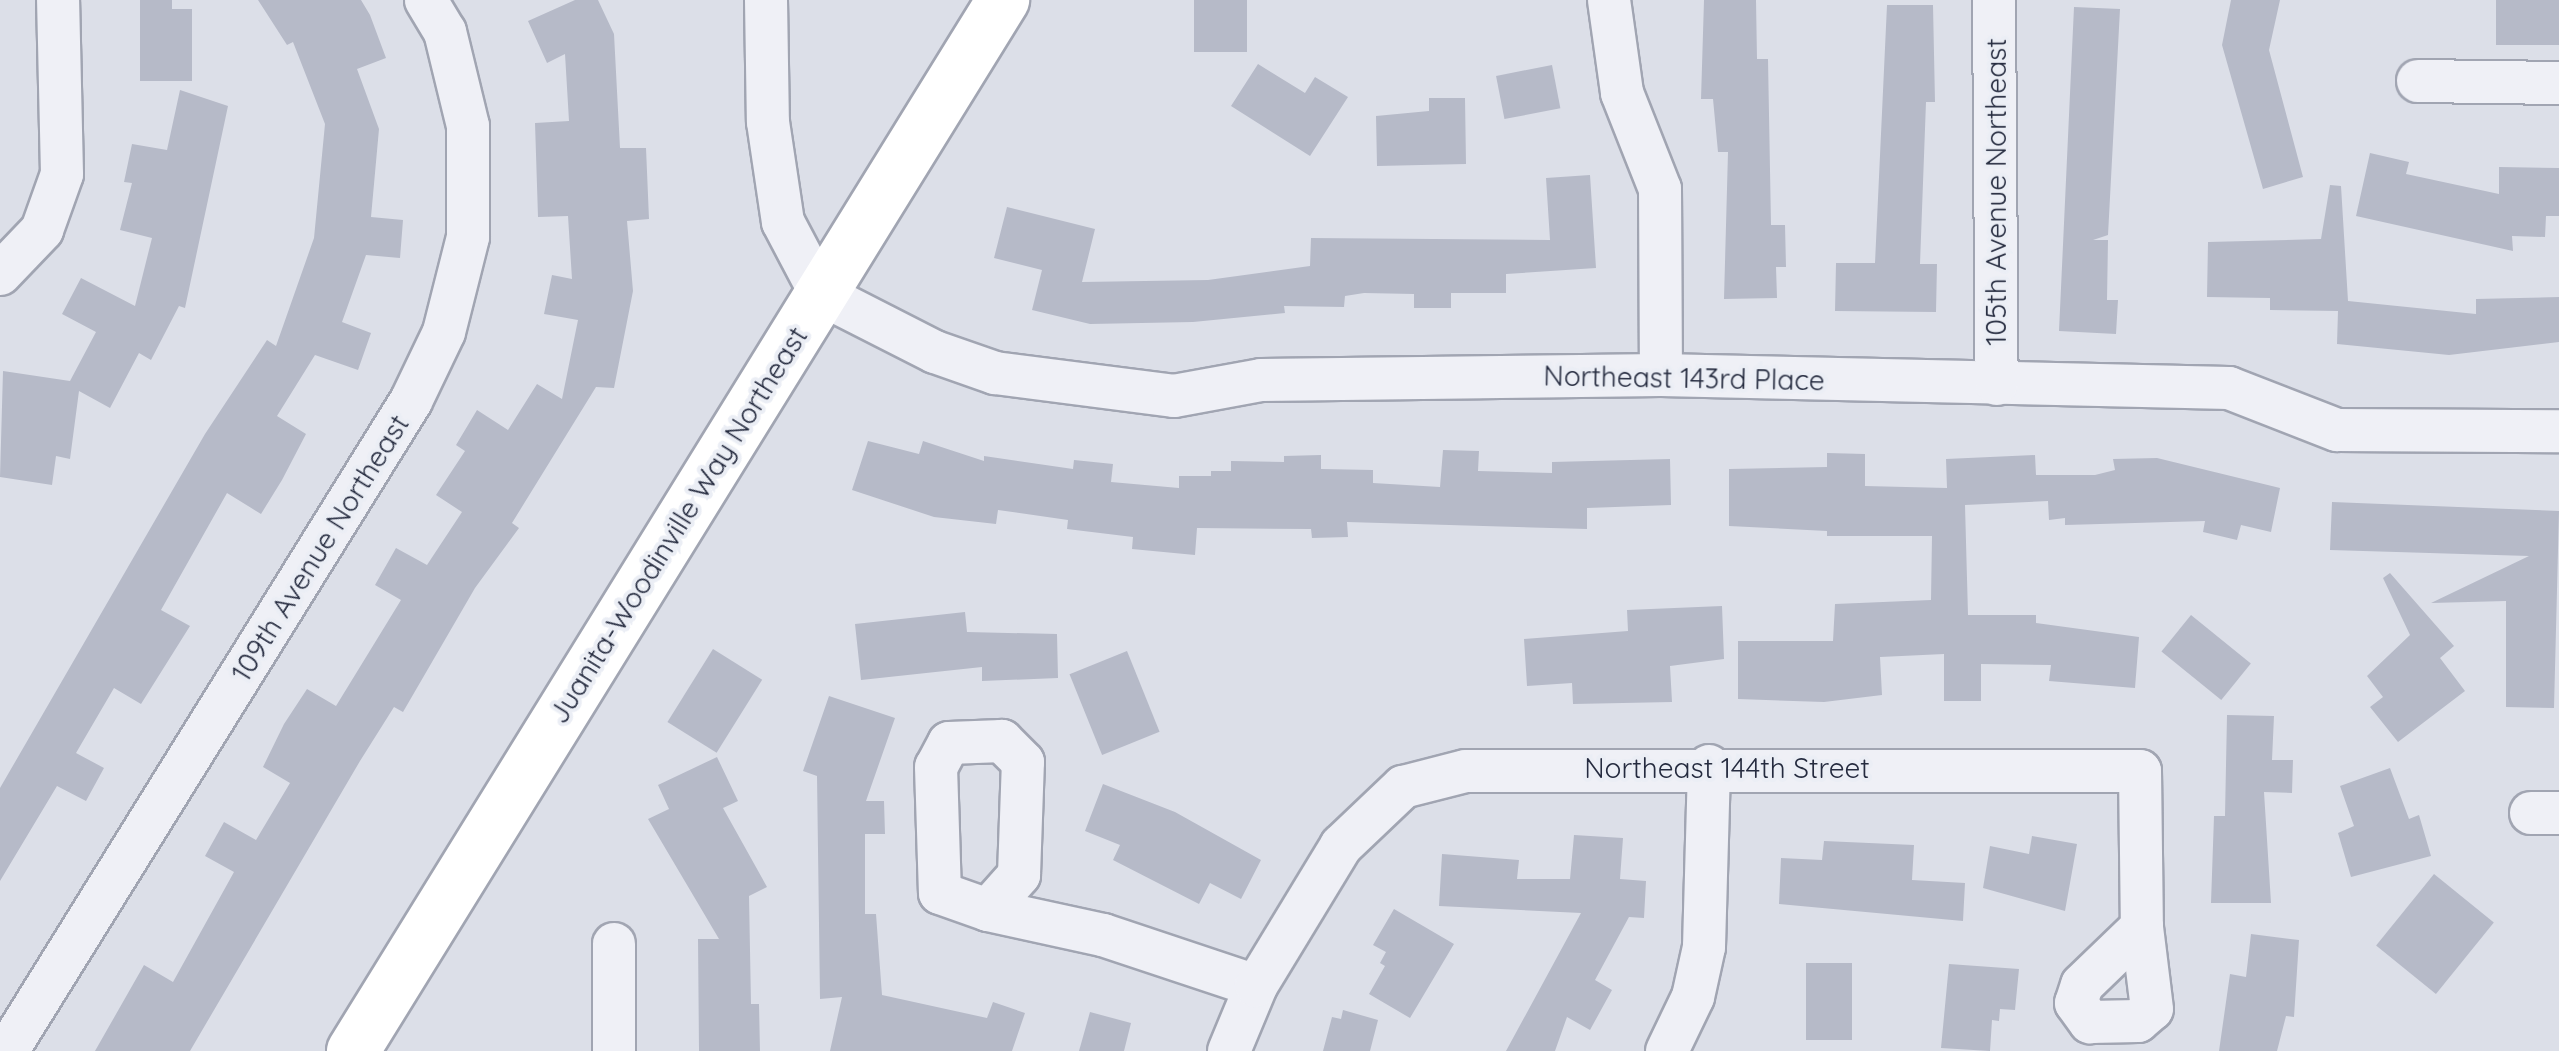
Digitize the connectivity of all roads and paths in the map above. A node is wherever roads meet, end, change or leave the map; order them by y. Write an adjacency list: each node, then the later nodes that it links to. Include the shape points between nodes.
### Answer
1 (58, 0): 9 (street, via 62,174 42,230)
2 (426, 0): 19 (street, 109th Avenue Northeast, via 445,32 468,126 468,237 444,332 410,401)
3 (766, 0): 10 (street, via 768,122 783,222)
4 (1003, 0): 10 (main road, Juanita-Woodinville Way Northeast)
5 (1608, 0): 11 (street, via 1622,93 1660,190)
6 (1994, 0): 12 (street, 105th Avenue Northeast)
7 (2418, 81): 8 (street)
8 (2559, 83)
9 (0, 274)
10 (821, 294): 11 (street, Northeast 143rd Place, via 935,352 995,373 1174,396 1261,380); 20 (main road, Juanita-Woodinville Way Northeast)
11 (1662, 375): 12 (street, Northeast 143rd Place)
12 (1997, 384): 13 (street, Northeast 143rd Place, via 2229,388 2338,430)
13 (2559, 431)
14 (1710, 766): 16 (street, Northeast 144th Street, via 2140,771); 18 (street, Northeast 144th Street, via 1466,771 1403,787 1341,846); 23 (street, via 1704,947 1693,997)
15 (988, 910): 18 (street, via 1103,935)
16 (2142, 927)
17 (614, 944): 21 (street)
18 (1256, 986): 22 (street, Northeast 144th Street)
19 (7, 1051)
20 (353, 1051)
21 (614, 1051)
22 (1230, 1051)
23 (1667, 1051)

